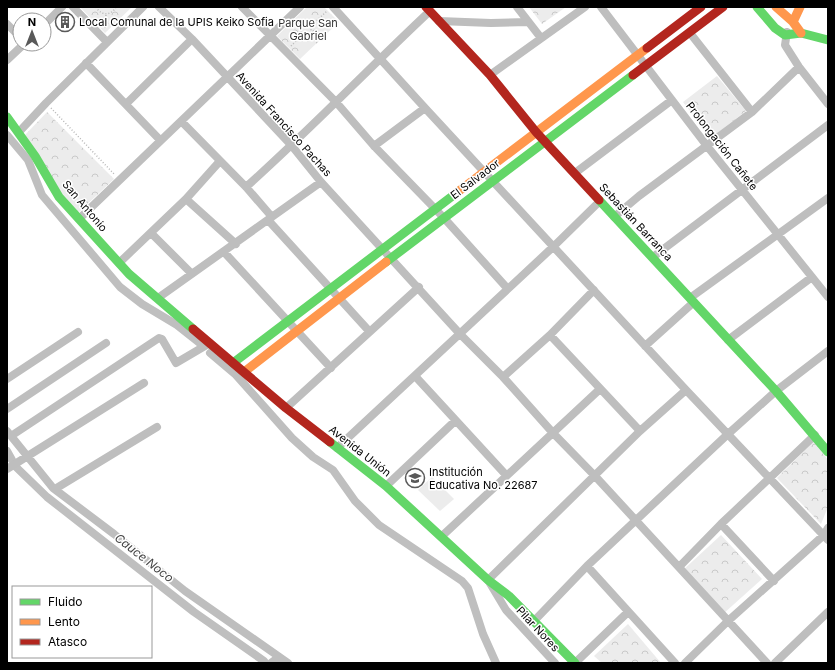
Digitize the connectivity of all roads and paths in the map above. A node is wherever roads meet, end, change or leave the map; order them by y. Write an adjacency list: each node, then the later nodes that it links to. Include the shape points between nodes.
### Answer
1 (62, 7): 20 (street)
2 (73, 7): 37 (street)
3 (96, 7): 19 (path, via 99,12)
4 (116, 7): 19 (path)
5 (143, 7): 37 (street)
6 (159, 7): 35 (street, Avenida Francisco Pachas)
7 (242, 7): 33 (street)
8 (300, 7): 33 (street)
9 (517, 7): 23 (street)
10 (585, 7): 34 (street)
11 (601, 7): 41 (street, Prolongación Cañete)
12 (701, 7): 41 (street, El Salvador)
13 (722, 7): 28 (street, El Salvador)
14 (757, 7): 30 (street, via 775,28)
15 (776, 7): 24 (street)
16 (800, 7): 24 (street)
17 (330, 9): 25 (path); 42 (street)
18 (428, 9): 22 (street, Sebastián Barranca); 42 (street)
19 (106, 14): 27 (path)
20 (52, 17)
21 (295, 19): 26 (path)
22 (440, 21): 23 (street); 47 (street, Sebastián Barranca)
23 (528, 22): 34 (street)
24 (793, 22): 29 (street); 30 (street)
25 (312, 26): 26 (path); 32 (path)
26 (301, 27): 31 (path)
27 (105, 33)
28 (690, 33): 45 (street, El Salvador); 55 (street)
29 (801, 33): 30 (street); 36 (street)
30 (786, 35): 46 (street, via 785,45)
31 (301, 36): 32 (path); 39 (path)
32 (311, 36): 38 (path)
33 (270, 37): 48 (street); 51 (street)
34 (541, 38): 47 (street)
35 (192, 39): 48 (street, Avenida Francisco Pachas); 52 (street)
36 (828, 40)
37 (107, 42): 44 (street)
38 (317, 42)
39 (288, 48)
40 (16, 52): 43 (street)
41 (638, 54): 45 (street, Prolongación Cañete); 60 (street, El Salvador)
42 (380, 58): 51 (street); 54 (street)
43 (7, 60)
44 (86, 63): 50 (street); 52 (street)
45 (646, 66): 49 (street, Prolongación Cañete); 62 (street, El Salvador)
46 (799, 67): 53 (street); 55 (street)
47 (490, 75): 60 (street, Sebastián Barranca)
48 (228, 77): 57 (street); 63 (street, Avenida Francisco Pachas)
49 (672, 100): 65 (street, Prolongación Cañete); 68 (street)
50 (46, 102): 59 (street); 69 (path)
51 (336, 102): 63 (street); 64 (street)
52 (126, 104): 61 (street)
53 (828, 104)
54 (424, 108): 64 (street); 67 (street)
55 (752, 112): 65 (street)
56 (7, 118): 59 (street, San Antonio)
57 (181, 121): 61 (street); 66 (street)
58 (828, 125): 73 (street)
59 (19, 132): 80 (street, San Antonio, via 59,197)
60 (536, 132): 62 (street, Sebastián Barranca); 67 (street, El Salvador)
61 (160, 140): 69 (street)
62 (545, 141): 68 (street, Sebastián Barranca); 70 (street, El Salvador)
63 (292, 146): 71 (street, Avenida Francisco Pachas); 72 (street)
64 (374, 146): 77 (street)
65 (707, 146): 73 (street, Prolongación Cañete); 78 (street)
66 (220, 161): 72 (street); 74 (street)
67 (484, 171): 70 (street); 77 (street, El Salvador)
68 (574, 173): 75 (street, Sebastián Barranca)
69 (120, 180): 80 (street)
70 (492, 181): 79 (street, El Salvador); 85 (street)
71 (321, 182): 81 (street); 86 (street, Avenida Francisco Pachas)
72 (246, 187): 81 (street)
73 (742, 189): 83 (street, Prolongación Cañete); 88 (street)
74 (186, 199): 82 (street); 84 (street)
75 (600, 201): 78 (street, Sebastián Barranca); 85 (street)
76 (827, 202): 83 (street)
77 (434, 208): 79 (street); 86 (street, El Salvador)
78 (614, 217): 88 (street, Sebastián Barranca)
79 (444, 218): 89 (street, El Salvador); 95 (street)
80 (79, 219): 90 (street, San Antonio)
81 (270, 219): 84 (street); 94 (street)
82 (151, 233): 90 (street); 91 (street)
83 (778, 234): 92 (street, Prolongación Cañete); 100 (street)
84 (236, 244): 87 (street)
85 (553, 247): 95 (street); 96 (street)
86 (383, 249): 89 (street, Avenida Francisco Pachas); 94 (street, El Salvador)
87 (224, 252): 91 (street); 101 (street)
88 (653, 257): 100 (street, Sebastián Barranca)
89 (391, 258): 93 (street, Avenida Francisco Pachas); 99 (street, El Salvador)
90 (119, 263): 98 (street, San Antonio)
91 (192, 274): 98 (street)
92 (812, 278): 97 (street, Prolongación Cañete); 107 (street)
93 (419, 287): 102 (street); 105 (street, Avenida Francisco Pachas)
94 (330, 288): 99 (street); 101 (street, El Salvador)
95 (508, 288): 105 (street)
96 (594, 290): 106 (street); 110 (street)
97 (828, 297)
98 (158, 298): 109 (street, Avenida Unión)
99 (339, 298): 102 (street); 104 (street, El Salvador)
100 (692, 300): 107 (street, Sebastián Barranca); 110 (street)
101 (288, 320): 104 (street); 112 (street, El Salvador)
102 (369, 331): 113 (street)
103 (78, 332): 117 (street)
104 (297, 332): 113 (street); 114 (street, El Salvador)
105 (460, 334): 115 (street); 116 (street, Avenida Francisco Pachas)
106 (550, 335): 116 (street); 119 (street)
107 (728, 340): 121 (street, Sebastián Barranca)
108 (106, 343): 123 (street)
109 (210, 343): 112 (street, Avenida Unión); 128 (street, via 176,363 159,338)
110 (645, 346): 120 (street)
111 (828, 351): 121 (street)
112 (233, 363): 114 (street, Avenida Unión)
113 (331, 368): 122 (street)
114 (244, 372): 122 (street, Avenida Unión)
115 (415, 376): 124 (street); 131 (street)
116 (503, 377): 127 (street, Avenida Francisco Pachas)
117 (7, 379)
118 (144, 383): 133 (street)
119 (600, 389): 126 (street); 127 (street)
120 (686, 390): 126 (street); 129 (street)
121 (776, 391): 129 (street); 130 (street, Sebastián Barranca)
122 (286, 408): 131 (street, Avenida Unión)
123 (7, 409)
124 (455, 421): 135 (street); 138 (street)
125 (157, 427): 139 (street)
126 (640, 431): 136 (street)
127 (553, 433): 135 (street); 136 (street, Avenida Francisco Pachas)
128 (9, 434): 133 (street)
129 (728, 434): 137 (street); 140 (street)
130 (815, 435): 132 (street, Sebastián Barranca); 137 (street)
131 (337, 448): 138 (street, Avenida Unión)
132 (828, 452)
133 (26, 456): 134 (street); 139 (street)
134 (7, 469)
135 (506, 475): 143 (street)
136 (595, 476): 140 (street, Avenida Francisco Pachas); 146 (street)
137 (769, 477): 141 (street); 142 (street)
138 (386, 486): 143 (street, Avenida Unión)
139 (55, 489): 152 (street, via 185,591)
140 (636, 521): 144 (street); 145 (street, Avenida Francisco Pachas)
141 (721, 524): 145 (street); 147 (street)
142 (827, 535): 147 (street)
143 (442, 536): 146 (street, Avenida Unión)
144 (587, 566): 148 (street); 150 (street)
145 (679, 567): 151 (street, Avenida Francisco Pachas)
146 (488, 580): 150 (street, Avenida Unión, via 509,596); 155 (street, Pilar Nores, via 506,610)
147 (774, 581): 151 (street)
148 (628, 612): 156 (street); 157 (street)
149 (828, 612): 160 (street)
150 (534, 621): 156 (street, Avenida Unión)
151 (728, 621): 158 (street); 159 (street, Avenida Francisco Pachas)
152 (279, 657): 153 (street); 154 (street)
153 (271, 663)
154 (288, 663)
155 (555, 663)
156 (575, 663)
157 (675, 663)
158 (685, 663)
159 (767, 663)
160 (775, 663)

